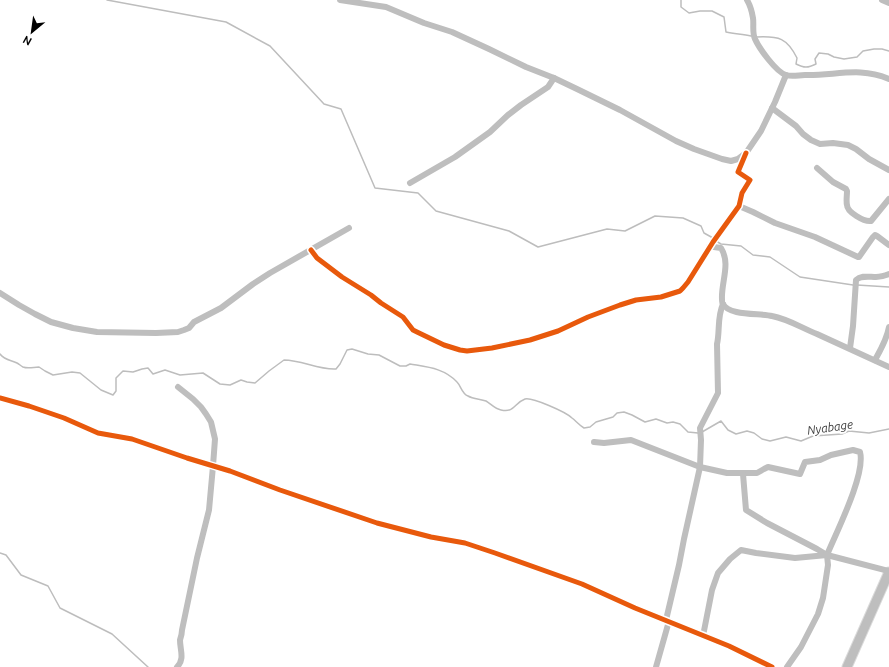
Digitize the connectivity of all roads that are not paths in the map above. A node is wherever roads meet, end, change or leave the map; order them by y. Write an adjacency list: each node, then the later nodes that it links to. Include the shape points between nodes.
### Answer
1 (340, 0): 6 (street, via 386,7 452,32)
2 (747, 0): 5 (street, via 753,17 754,37 762,52)
3 (882, 0): 4 (street)
4 (889, 3)
5 (786, 75): 7 (street, via 858,72); 8 (street)
6 (554, 78): 9 (street, via 694,149 731,161); 12 (street, via 548,87 512,112 490,132 455,157)
7 (889, 79)
8 (772, 108): 9 (street); 11 (street, via 812,140 820,144 848,145)
9 (746, 153): 14 (street, via 738,172 750,180)
10 (817, 168): 13 (street, via 846,189 846,206 865,221 871,221)
11 (889, 170)
12 (410, 183)
13 (889, 200)
14 (738, 206): 16 (street, via 858,257 875,235); 17 (street)
15 (349, 228): 18 (street)
16 (889, 245)
17 (710, 247): 18 (street, via 680,291 620,305 530,340 467,351 444,345 413,330 403,317 342,277 317,258); 21 (street, via 720,248 725,254)
18 (311, 250): 20 (street, via 270,272 221,308 178,332 104,332 73,328 51,322)
19 (889, 274): 23 (street, via 856,279)
20 (0, 293)
21 (723, 304): 23 (street, via 728,310 781,318); 30 (street, via 717,344 718,393 700,428)
22 (889, 327): 24 (street)
23 (850, 348): 24 (street)
24 (875, 360): 25 (street)
25 (889, 367)
26 (178, 387): 29 (street, via 201,407 211,422 215,439)
27 (0, 398): 29 (street, via 64,418 98,432 132,439)
28 (594, 442): 30 (street, via 631,440)
29 (213, 466): 34 (street, via 377,523 465,543 495,553 582,584); 36 (street, via 209,510 182,630 181,660)
30 (700, 467): 31 (street); 34 (street)
31 (743, 474): 32 (street, via 746,510); 32 (street, via 757,473 768,467 800,474 805,462 853,450 860,452 862,457 854,493)
32 (827, 555): 33 (street); 35 (street, via 795,558 741,550 718,573); 39 (street, via 823,598 818,614)
33 (889, 571): 40 (highway)
34 (667, 620): 35 (street); 37 (street)
35 (703, 636): 38 (street)
36 (177, 667)
37 (656, 667)
38 (772, 667)
39 (787, 667)
40 (847, 667)

